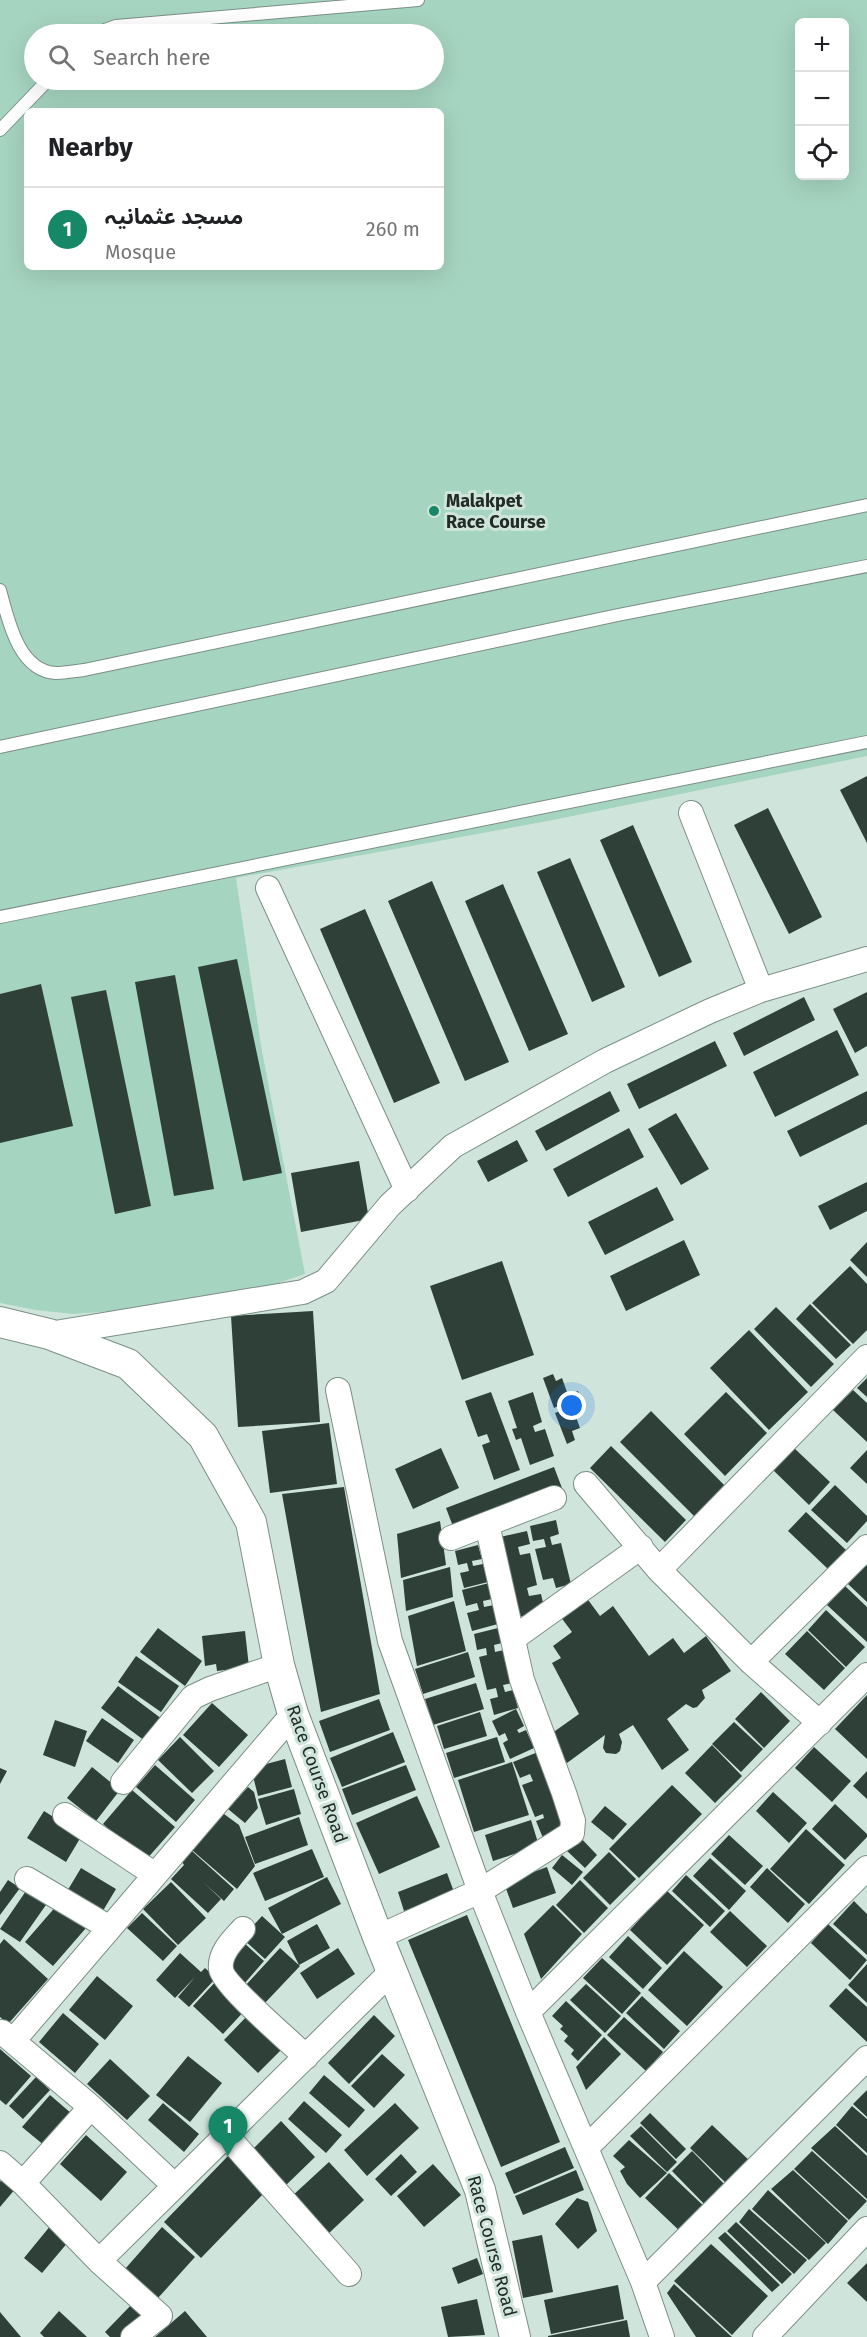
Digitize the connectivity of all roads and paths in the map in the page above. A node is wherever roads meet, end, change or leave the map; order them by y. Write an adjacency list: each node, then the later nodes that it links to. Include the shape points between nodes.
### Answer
1 (418, 0): 2 (lane)
2 (139, 24)
3 (38, 90): 4 (lane)
4 (0, 130)
5 (867, 505): 7 (lane, via 84,670 54,673 30,663 10,629)
6 (867, 566): 9 (lane)
7 (0, 590)
8 (867, 742): 12 (lane)
9 (0, 747)
10 (691, 813): 14 (street)
11 (268, 888): 15 (street)
12 (0, 917)
13 (867, 959): 14 (street)
14 (761, 990): 15 (street, via 605,1061 453,1146)
15 (406, 1190): 17 (street, via 326,1281 303,1292)
16 (0, 1322): 17 (street, Race Course Road)
17 (49, 1334): 29 (street, Race Course Road, via 128,1364 203,1436 250,1522)
18 (867, 1358): 26 (street)
19 (338, 1390): 38 (street, via 390,1641)
20 (586, 1484): 25 (street)
21 (554, 1498): 22 (street)
22 (487, 1524): 23 (street); 27 (street)
23 (451, 1538)
24 (867, 1546): 28 (street)
25 (641, 1548): 26 (street); 27 (street)
26 (659, 1570): 28 (street)
27 (514, 1638): 38 (street, via 522,1680 573,1821 572,1833)
28 (752, 1662): 32 (street)
29 (279, 1665): 31 (street, Race Course Road); 33 (street, via 193,1697)
30 (867, 1675): 32 (street)
31 (293, 1714): 36 (street); 41 (street, Race Course Road)
32 (820, 1723): 43 (street)
33 (123, 1782)
34 (65, 1815): 36 (street)
35 (867, 1868): 49 (street)
36 (154, 1874): 39 (street)
37 (27, 1879): 39 (street)
38 (480, 1891): 41 (street); 43 (street)
39 (108, 1927): 44 (street)
40 (243, 1929): 45 (street, via 228,1946 221,1971 231,1986)
41 (378, 1937): 42 (street, Race Course Road)
42 (393, 1970): 45 (street); 58 (street, Race Course Road, via 480,2190)
43 (528, 2012): 49 (street)
44 (6, 2036): 47 (street)
45 (306, 2057): 48 (street)
46 (867, 2058): 56 (street)
47 (91, 2107): 51 (street); 52 (street)
48 (226, 2135): 52 (street); 55 (street)
49 (586, 2148): 56 (street)
50 (0, 2163): 51 (street)
51 (23, 2182): 54 (street)
52 (175, 2186): 54 (street)
53 (867, 2229): 60 (street)
54 (99, 2261): 57 (street, via 160,2316)
55 (349, 2274)
56 (643, 2282): 59 (street)
57 (133, 2337)
58 (515, 2337)
59 (662, 2337)
60 (765, 2337)

